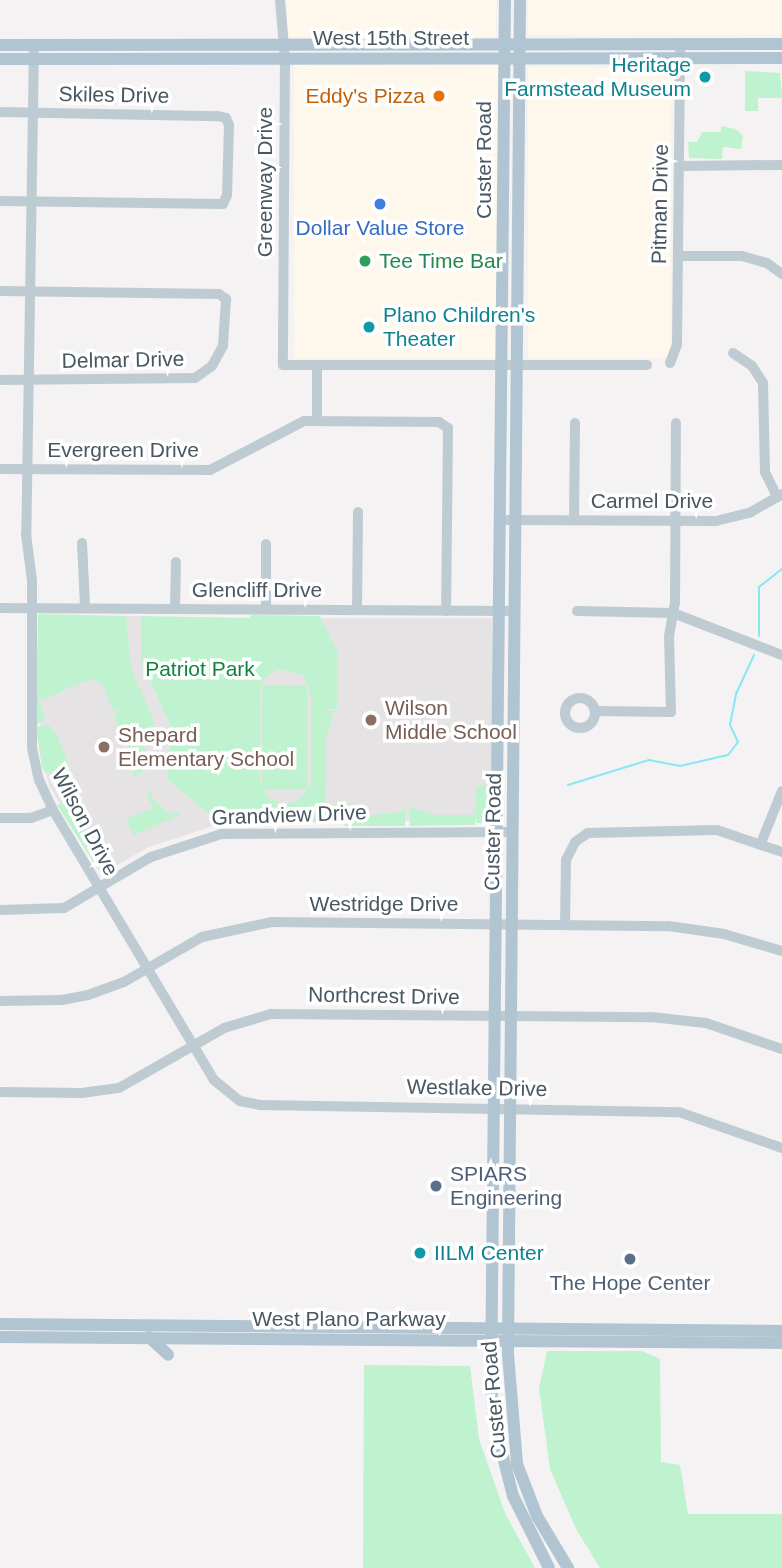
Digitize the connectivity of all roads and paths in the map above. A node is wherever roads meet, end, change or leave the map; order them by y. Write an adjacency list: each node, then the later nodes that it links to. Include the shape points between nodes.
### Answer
1 (280, 0): 8 (street, Greenway Drive)
2 (505, 0): 4 (main road, Custer Road)
3 (520, 0): 9 (main road, Custer Road)
4 (504, 44): 8 (main road, West 15th Street); 9 (main road, West 15th Street); 11 (main road, Custer Road)
5 (782, 44): 10 (main road, West 15th Street)
6 (0, 45): 7 (main road, West 15th Street)
7 (34, 45): 8 (main road, West 15th Street); 14 (street, Wilson Drive)
8 (284, 51): 11 (main road, West 15th Street); 14 (main road, West 15th Street); 28 (street, Greenway Drive, via 283,365)
9 (519, 51): 10 (main road, West 15th Street); 11 (main road, West 15th Street); 17 (main road, Custer Road)
10 (680, 51): 12 (main road, West 15th Street); 19 (street, Pitman Drive)
11 (504, 57): 17 (main road, Custer Road)
12 (782, 58)
13 (0, 59): 14 (main road, West 15th Street)
14 (34, 59): 15 (street, Wilson Drive)
15 (33, 112): 16 (street, Skiles Drive); 21 (street, Wilson Drive); 21 (street, Skiles Drive, via 226,118 226,202)
16 (0, 113)
17 (510, 159): 30 (main road, Custer Road)
18 (782, 165): 19 (street)
19 (680, 166): 22 (street, Pitman Drive)
20 (0, 201): 21 (street)
21 (32, 201): 25 (street, Wilson Drive)
22 (679, 256): 23 (street, via 742,256 767,263); 27 (street, Pitman Drive, via 677,345)
23 (782, 274)
24 (0, 291): 25 (street)
25 (31, 291): 32 (street, Wilson Drive); 32 (street, Delmar Drive, via 224,296 223,346 212,366 195,378)
26 (733, 353): 38 (street, via 752,366 763,383 765,472)
27 (670, 363)
28 (317, 365): 30 (street); 33 (street)
29 (647, 365): 30 (street)
30 (509, 366): 40 (main road, Custer Road)
31 (0, 380): 32 (street, Delmar Drive)
32 (30, 380): 37 (street, Wilson Drive)
33 (317, 420): 37 (street, Evergreen Drive, via 297,424 210,470); 52 (street, Evergreen Drive, via 443,424 448,428)
34 (575, 423): 41 (street)
35 (677, 423): 42 (street)
36 (0, 469): 37 (street, Evergreen Drive)
37 (27, 469): 46 (street, Wilson Drive)
38 (780, 495): 42 (street, Carmel Drive, via 732,518)
39 (358, 512): 51 (street)
40 (509, 520): 41 (street, Carmel Drive); 53 (main road, Custer Road); 54 (main road, Custer Road)
41 (574, 520): 42 (street, Carmel Drive)
42 (676, 521): 56 (street)
43 (82, 543): 47 (street)
44 (266, 544): 50 (street)
45 (176, 562): 49 (street)
46 (32, 606): 47 (street, Glencliff Drive); 48 (street, Glencliff Drive); 60 (street, Wilson Drive, via 32,748 39,780)
47 (85, 607): 49 (street, Glencliff Drive)
48 (0, 608)
49 (175, 608): 50 (street, Glencliff Drive)
50 (266, 609): 51 (street, Glencliff Drive)
51 (356, 610): 52 (street, Glencliff Drive)
52 (446, 611): 53 (street, Glencliff Drive)
53 (501, 611): 54 (street, Glencliff Drive); 62 (main road, Custer Road)
54 (515, 611): 63 (main road, Custer Road)
55 (577, 611): 56 (street)
56 (673, 613): 57 (street); 58 (street, via 669,636 671,712)
57 (782, 655)
58 (595, 711)
59 (782, 791): 64 (street)
60 (53, 810): 61 (street, via 31,818); 66 (street, Wilson Drive)
61 (0, 818)
62 (499, 832): 63 (street, Grandview Drive); 66 (street, Grandview Drive, via 221,834 151,857); 68 (main road, Custer Road)
63 (513, 832): 69 (main road, Custer Road)
64 (761, 843): 65 (street); 70 (street, via 717,830 589,833 575,842 566,860)
65 (782, 852)
66 (99, 889): 67 (street, Grandview Drive, via 64,908); 72 (street, Wilson Drive)
67 (0, 910)
68 (498, 924): 69 (street, Westridge Drive); 72 (street, Westridge Drive, via 254,924 202,937); 74 (main road, Custer Road)
69 (512, 924): 70 (street, Westridge Drive); 75 (main road, Custer Road)
70 (565, 925): 71 (street, Westridge Drive, via 693,929)
71 (782, 951)
72 (147, 967): 73 (street, Westridge Drive, via 115,986 75,998); 76 (street, Wilson Drive)
73 (0, 1001)
74 (498, 1017): 75 (street, Northcrest Drive); 76 (street, Northcrest Drive, via 271,1014 237,1022); 80 (main road, Custer Road)
75 (512, 1017): 77 (street, Northcrest Drive, via 684,1020 727,1029); 79 (main road, Custer Road)
76 (193, 1046): 78 (street, Northcrest Drive, via 135,1080 100,1092); 80 (street, Westlake Drive, via 223,1090 248,1104)
77 (782, 1049)
78 (0, 1092)
79 (511, 1107): 80 (street, Westlake Drive); 81 (street, Westlake Drive, via 679,1112); 88 (main road, Custer Road)
80 (496, 1108): 87 (main road, Custer Road)
81 (782, 1148)
82 (0, 1324): 83 (main road, West Plano Parkway)
83 (25, 1330): 84 (main road, West Plano Parkway); 89 (main road, West Plano Parkway); 90 (main road, West Plano Parkway)
84 (172, 1330): 87 (main road, West Plano Parkway); 89 (main road, West Plano Parkway)
85 (713, 1330): 86 (main road, West Plano Parkway); 88 (main road, West Plano Parkway); 91 (main road, via 703,1338)
86 (782, 1331)
87 (493, 1333): 88 (main road, West Plano Parkway); 94 (main road, Custer Road, via 491,1401 497,1437 520,1515)
88 (508, 1334): 91 (main road, West Plano Parkway); 95 (main road, Custer Road, via 517,1464 537,1516)
89 (145, 1336): 93 (main road)
90 (0, 1337)
91 (662, 1342): 92 (main road, West Plano Parkway)
92 (782, 1343)
93 (168, 1354)
94 (549, 1568)
95 (568, 1568)

